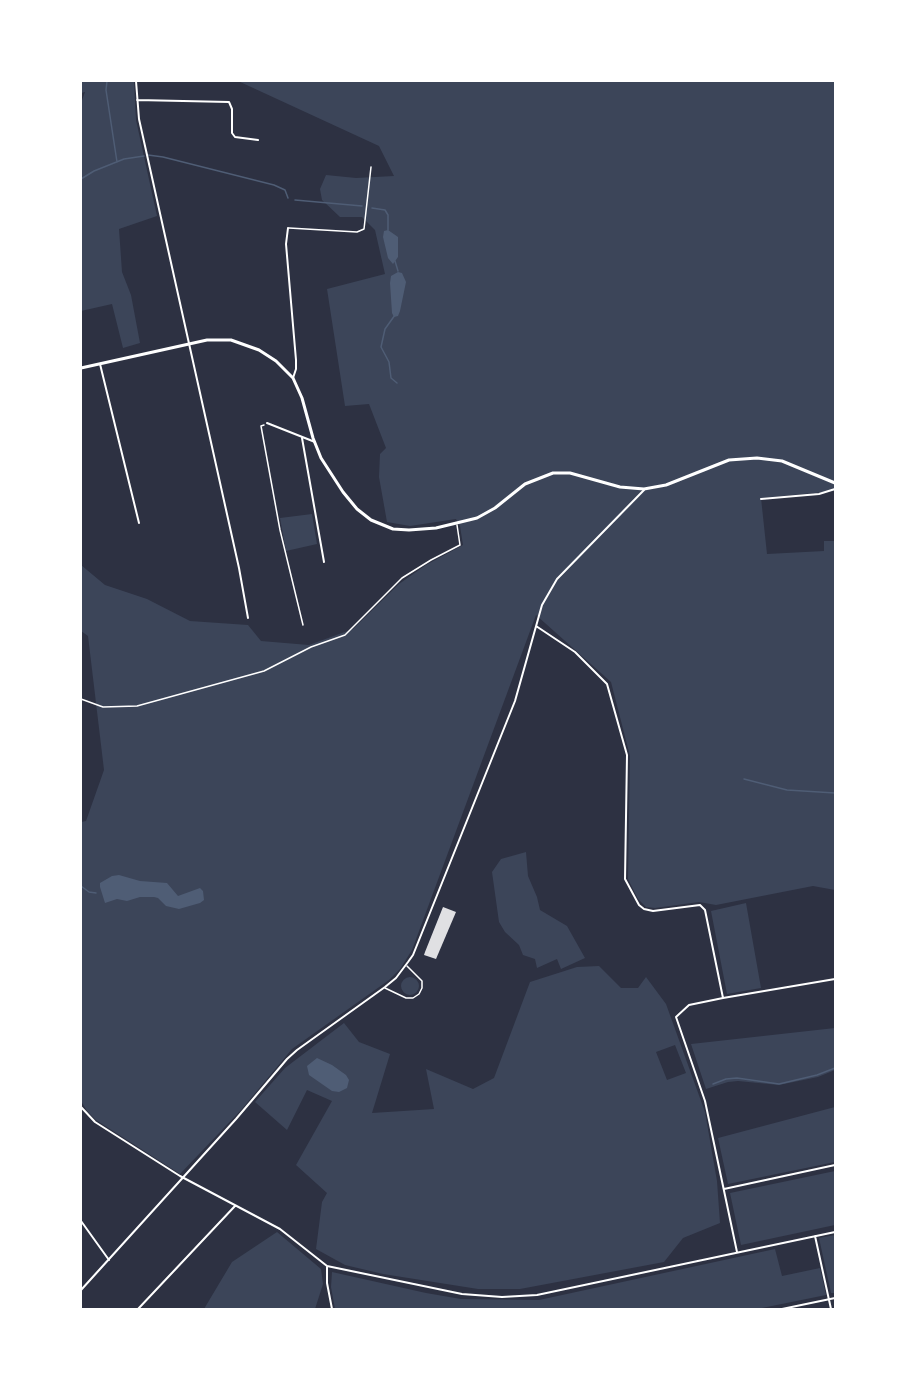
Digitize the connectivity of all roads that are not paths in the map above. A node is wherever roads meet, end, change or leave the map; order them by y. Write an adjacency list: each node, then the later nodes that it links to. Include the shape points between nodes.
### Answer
1 (136, 81): 2 (street)
2 (137, 100): 3 (street, via 230,102 232,133); 6 (street)
3 (258, 140)
4 (371, 167): 5 (lane, via 364,229 357,232)
5 (288, 228): 9 (street, via 296,360)
6 (188, 344): 7 (street); 9 (street, via 212,340 241,342 272,358); 20 (street)
7 (100, 364): 8 (street); 17 (street)
8 (81, 368)
9 (293, 378): 12 (street)
10 (267, 423): 11 (street)
11 (302, 438): 12 (street); 19 (street)
12 (315, 442): 18 (street, via 343,492 375,523 409,530)
13 (835, 483): 14 (street, via 782,461 746,458)
14 (644, 489): 18 (street, via 553,472 525,484 490,511); 21 (street, via 557,579 542,605)
15 (835, 489): 16 (street)
16 (761, 499)
17 (139, 523)
18 (457, 524): 22 (lane, via 460,545 402,578 345,635 264,671 137,706 103,708)
19 (324, 562)
20 (248, 618)
21 (536, 626): 23 (street, via 515,702); 26 (street, via 575,652 607,684 627,755 625,879 644,909 700,905 705,910)
22 (81, 699)
23 (406, 965): 25 (street); 25 (lane, via 423,984 419,994 410,998)
24 (835, 979): 26 (street)
25 (385, 987): 29 (street, via 292,1054)
26 (723, 998): 30 (street, via 688,1005 676,1017 705,1101)
27 (81, 1107): 29 (street, via 95,1122)
28 (835, 1165): 30 (street)
29 (183, 1178): 31 (street); 36 (street)
30 (724, 1189): 35 (street)
31 (235, 1206): 37 (street, via 280,1229); 41 (street)
32 (81, 1221): 36 (street)
33 (835, 1232): 34 (street)
34 (815, 1236): 35 (street); 40 (street)
35 (737, 1252): 37 (street, via 537,1295 502,1297 462,1294)
36 (109, 1260): 38 (street)
37 (327, 1266): 42 (street)
38 (81, 1290)
39 (835, 1298): 40 (street)
40 (829, 1299): 43 (street); 44 (street)
41 (138, 1309)
42 (332, 1309)
43 (782, 1309)
44 (831, 1309)

